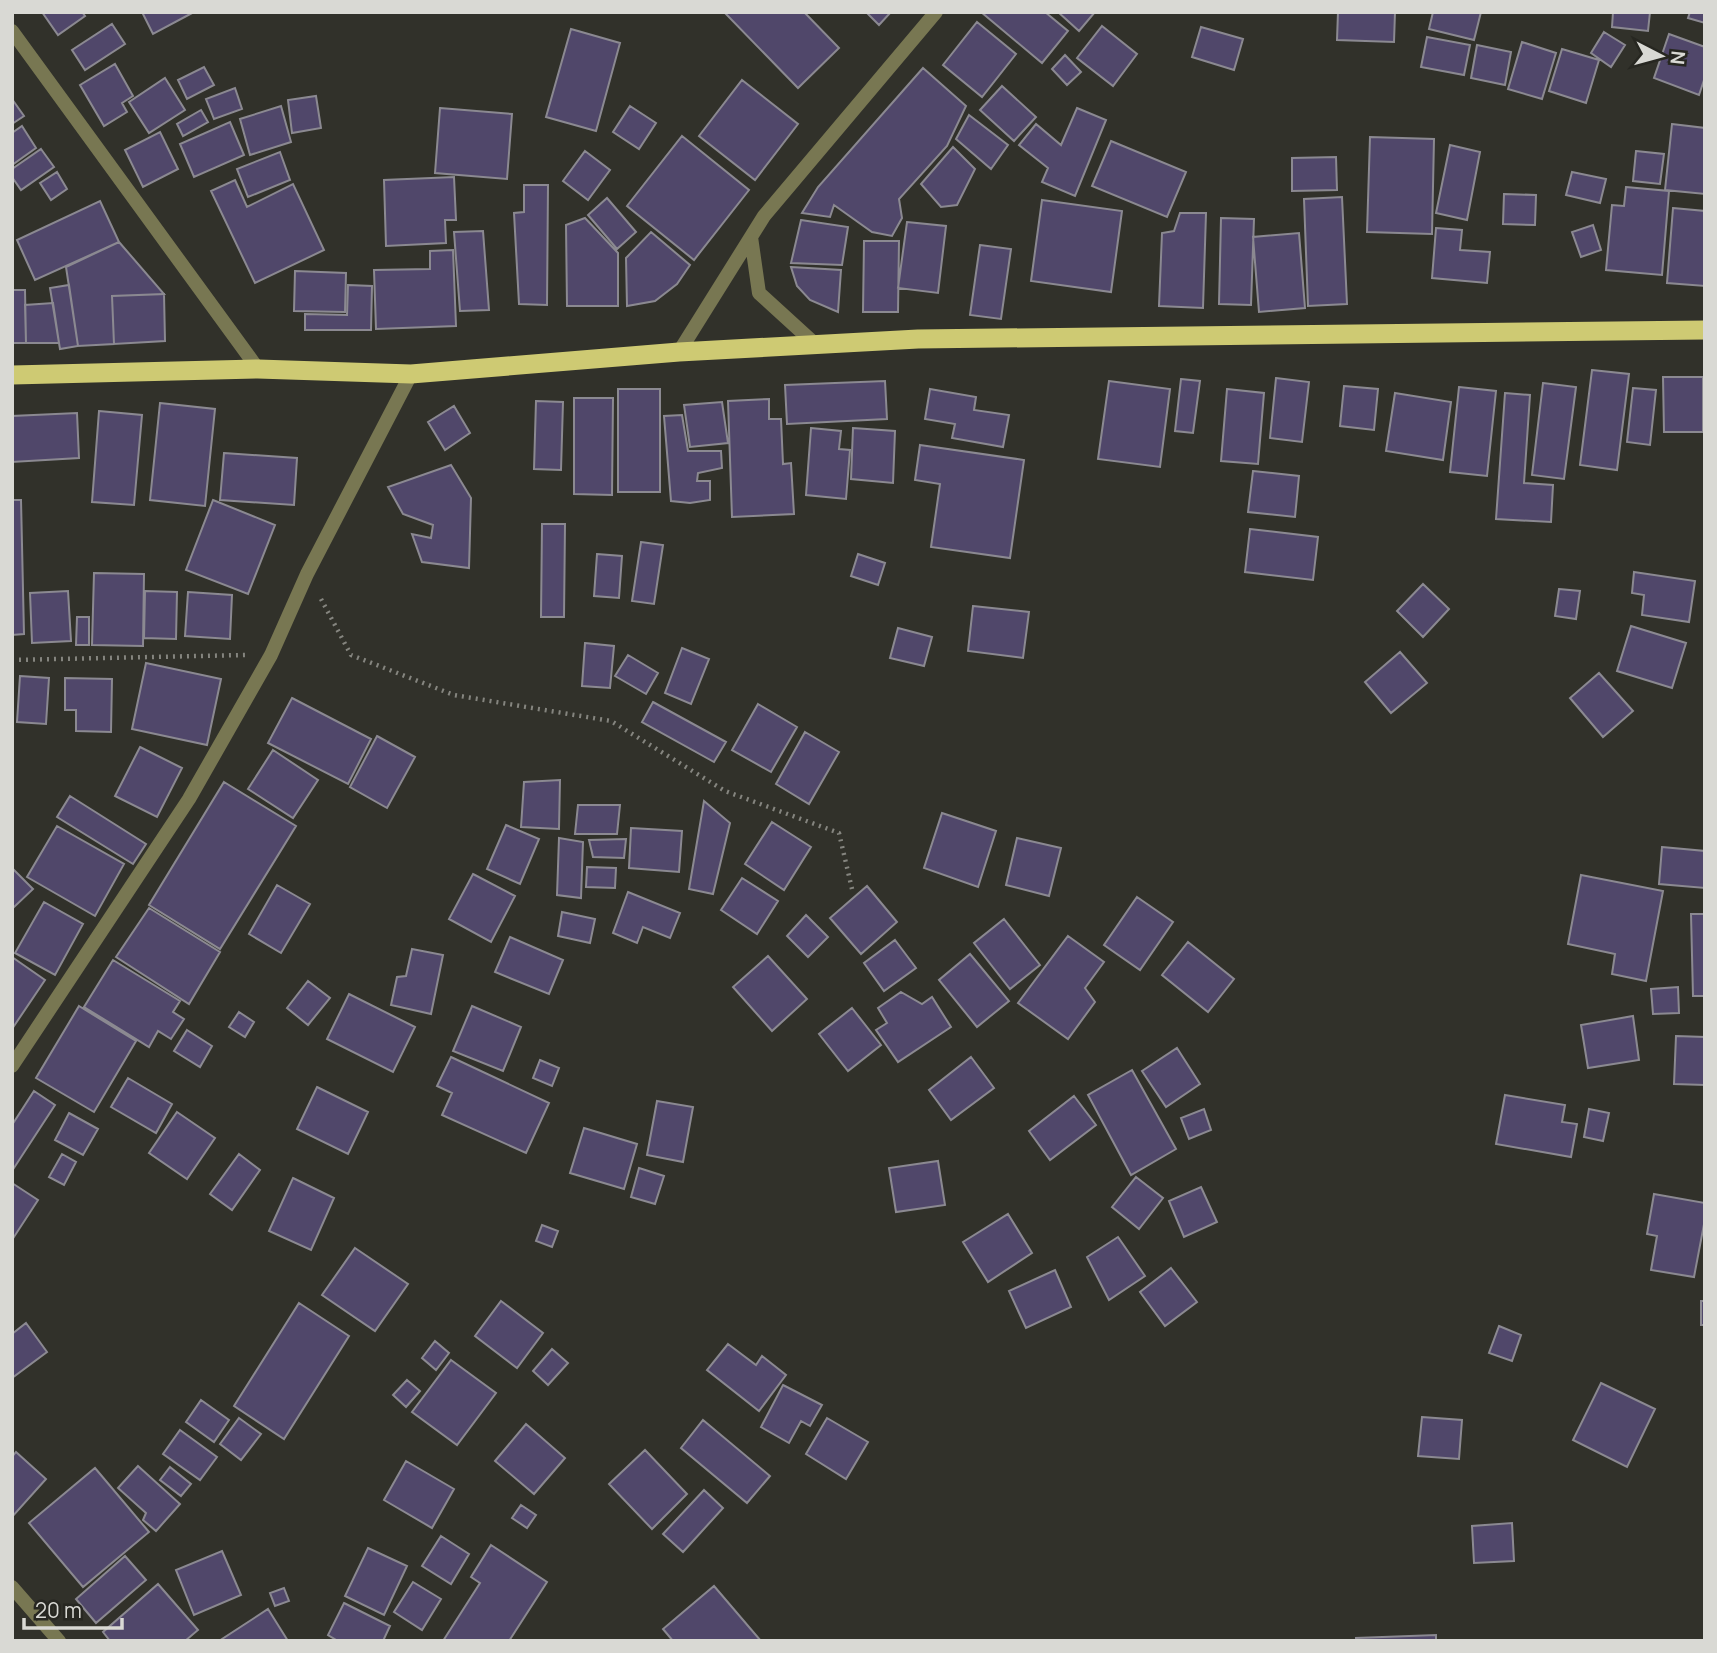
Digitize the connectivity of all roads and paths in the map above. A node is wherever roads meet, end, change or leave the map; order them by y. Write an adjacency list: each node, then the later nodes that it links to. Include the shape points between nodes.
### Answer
1 (936, 12): 3 (street)
2 (12, 31): 7 (street)
3 (751, 237): 5 (street, via 759,293); 6 (street)
4 (1705, 330): 5 (highway, via 918,339)
5 (816, 345): 6 (highway)
6 (679, 352): 8 (highway)
7 (258, 369): 8 (highway); 9 (highway)
8 (411, 374): 10 (street)
9 (12, 375)
10 (307, 574): 11 (street); 13 (path, via 351,655 454,695 611,721 725,792 839,833)
11 (271, 655): 12 (path); 14 (street, via 189,799)
12 (12, 660)
13 (852, 889)
14 (12, 1066)
15 (12, 1587): 16 (street)
16 (59, 1641)

